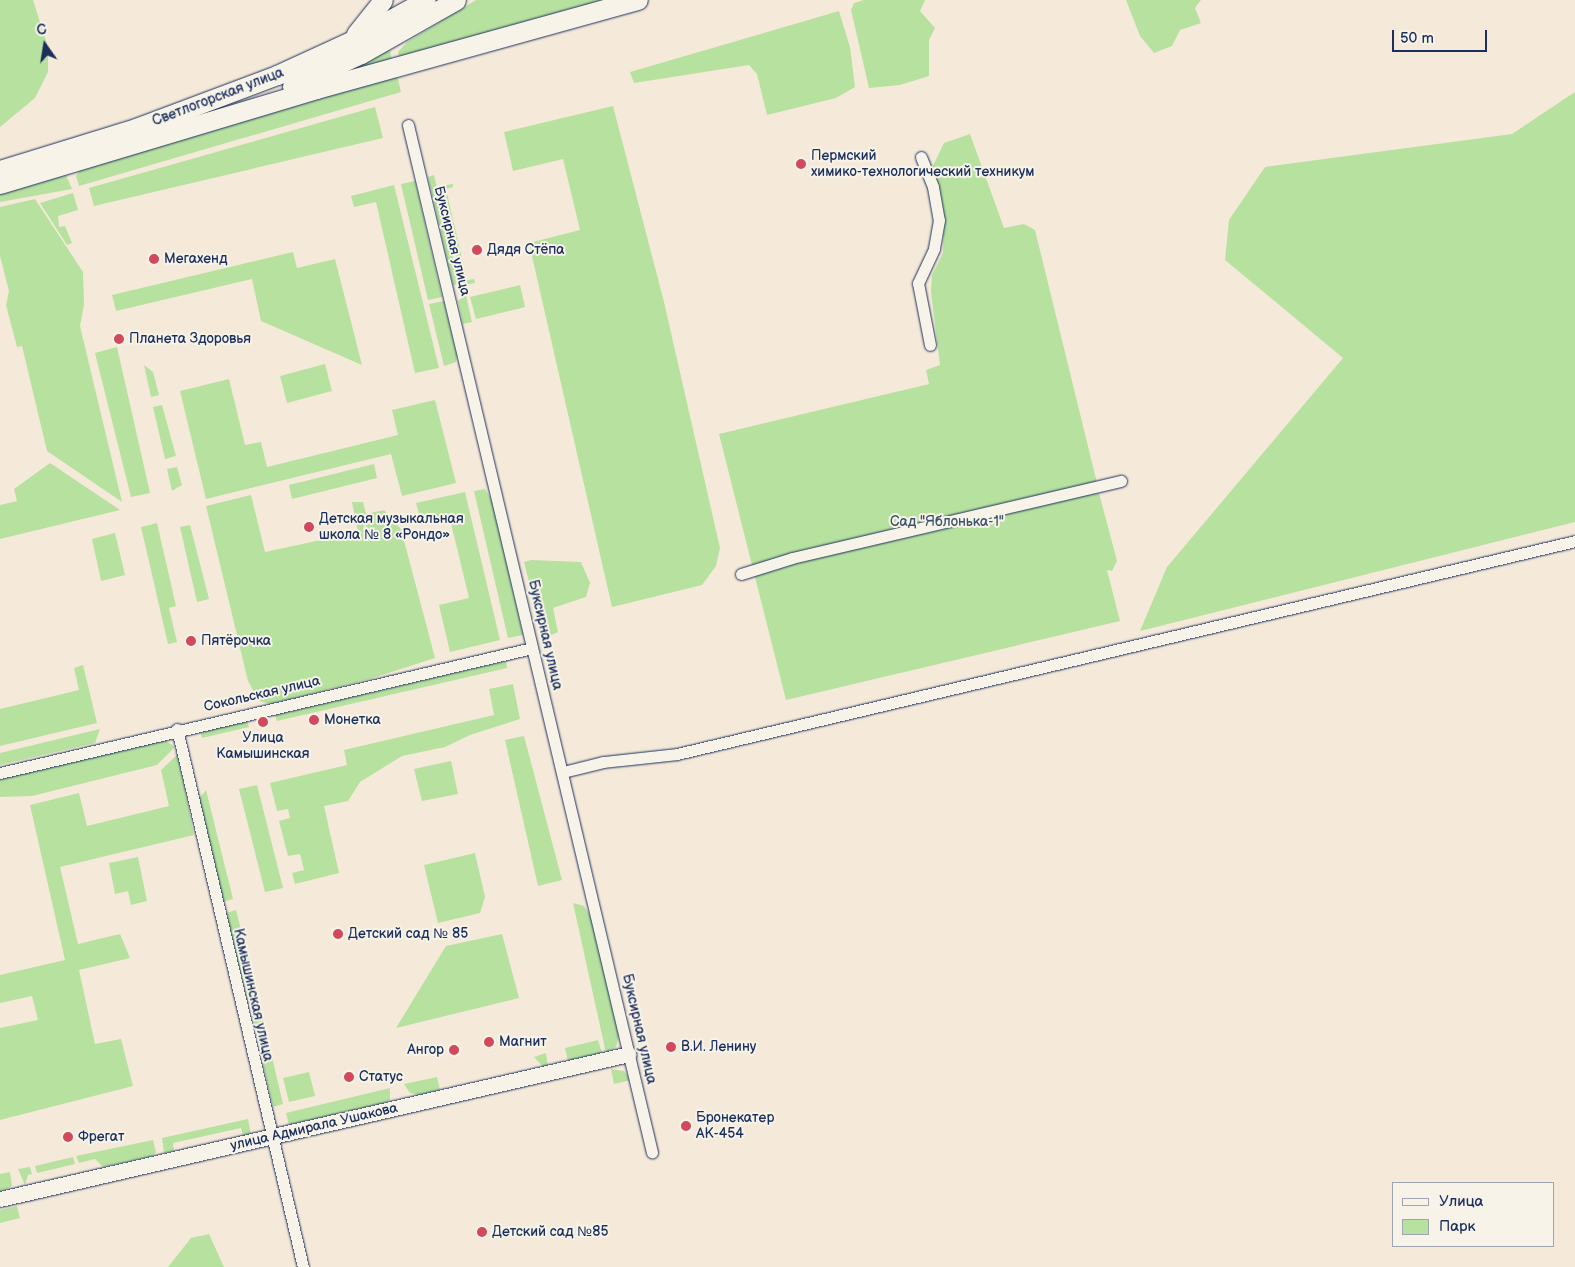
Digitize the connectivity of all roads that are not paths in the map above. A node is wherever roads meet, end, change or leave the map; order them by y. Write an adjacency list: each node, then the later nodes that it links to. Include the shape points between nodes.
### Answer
1 (383, 0): 5 (main road)
2 (426, 0): 5 (main road, Светлогорская улица)
3 (456, 0): 7 (main road, Светлогорская улица, via 361,54 298,84)
4 (638, 0): 7 (main road, via 316,89)
5 (351, 41): 9 (main road, Светлогорская улица, via 277,75 136,128)
6 (408, 125): 15 (street, Буксирная улица)
7 (136, 145): 10 (main road)
8 (921, 157): 11 (street, via 933,187 939,220 934,249 918,283)
9 (0, 170)
10 (0, 184)
11 (930, 345)
12 (1121, 481): 14 (street, via 792,558)
13 (1575, 541): 17 (street, via 677,754 603,762)
14 (741, 574)
15 (532, 648): 16 (street, Сокольская улица); 17 (street, Буксирная улица)
16 (177, 729): 18 (street, Сокольская улица); 20 (street, Камышинская улица)
17 (563, 772): 19 (street, Буксирная улица)
18 (0, 773)
19 (629, 1054): 20 (street, улица Адмирала Ушакова); 21 (street, Буксирная улица)
20 (270, 1136): 22 (street, улица Адмирала Ушакова); 23 (street, Камышинская улица)
21 (652, 1152)
22 (0, 1199)
23 (303, 1267)

